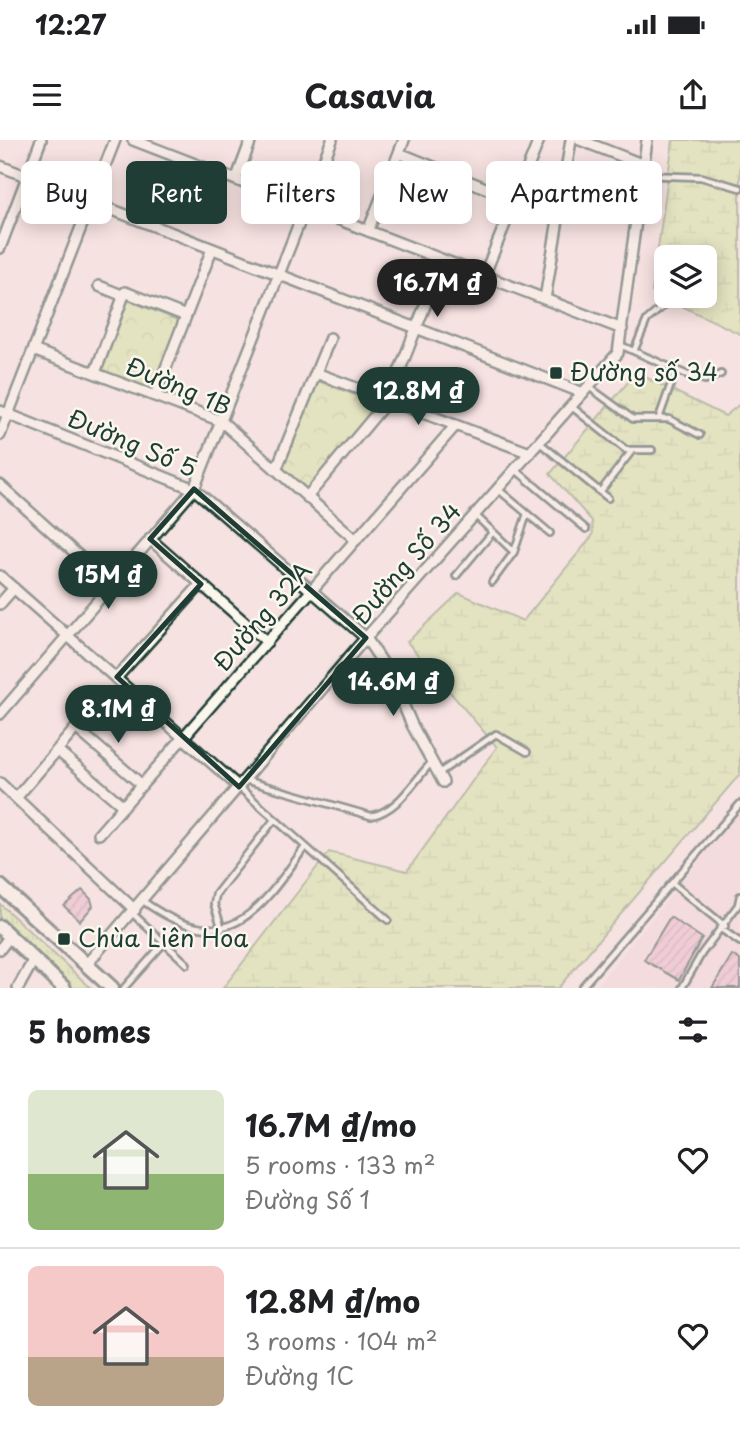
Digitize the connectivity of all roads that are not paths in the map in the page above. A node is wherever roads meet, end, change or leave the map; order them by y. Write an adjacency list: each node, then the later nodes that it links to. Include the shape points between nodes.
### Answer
1 (41, 140): 12 (street)
2 (115, 140): 13 (street)
3 (133, 140): 21 (street)
4 (251, 140): 21 (street)
5 (332, 140): 14 (street)
6 (404, 140): 11 (street)
7 (539, 140): 15 (street)
8 (571, 140): 40 (street)
9 (580, 140): 16 (street)
10 (648, 140): 17 (street, Đường Số 34)
11 (399, 153): 24 (street); 32 (street)
12 (33, 161)
13 (107, 161)
14 (324, 161)
15 (530, 161)
16 (624, 161)
17 (644, 161)
18 (0, 166): 20 (street)
19 (662, 172): 23 (lane)
20 (21, 175)
21 (236, 180): 22 (street)
22 (241, 182)
23 (740, 188)
24 (486, 189)
25 (21, 193): 33 (street)
26 (112, 209): 34 (street)
27 (82, 224): 47 (street)
28 (299, 224): 36 (street)
29 (350, 224): 32 (street)
30 (505, 224): 37 (street)
31 (636, 224): 44 (street, Đường Số 34)
32 (368, 231): 35 (street)
33 (0, 248)
34 (212, 249): 36 (street); 42 (street)
35 (443, 260): 37 (street); 43 (street)
36 (279, 274): 43 (street); 59 (street)
37 (484, 276): 40 (street)
38 (99, 286): 39 (street)
39 (124, 296): 42 (street, via 125,292); 50 (street)
40 (545, 299): 44 (street)
41 (661, 308): 48 (lane, via 647,320)
42 (186, 316): 54 (street)
43 (418, 327): 53 (street); 55 (street)
44 (622, 329): 46 (street, Đường Số 34)
45 (330, 338): 51 (street)
46 (620, 345): 48 (lane); 53 (street, Đường Số 34, via 614,359)
47 (33, 350): 50 (street, Đường 1B); 57 (street)
48 (634, 351): 49 (lane)
49 (676, 370): 52 (lane, via 705,380); 58 (lane)
50 (95, 373): 54 (street, Đường 1B)
51 (316, 373): 55 (street); 68 (street)
52 (721, 374)
53 (586, 390): 56 (street, Đường Số 34); 58 (lane, via 633,419)
54 (155, 396): 59 (street, Đường 1B)
55 (388, 400): 60 (street); 73 (street)
56 (571, 407): 63 (street, Đường Số 34); 65 (lane)
57 (4, 413): 61 (street); 70 (street, Đường Số 5)
58 (659, 418): 62 (lane)
59 (221, 421): 68 (street, Đường 1B); 70 (street)
60 (456, 425): 66 (street); 81 (street, Đường 32A)
61 (0, 435)
62 (701, 435)
63 (540, 442): 66 (street, Đường Số 34); 72 (lane)
64 (653, 450): 65 (lane)
65 (631, 452): 72 (lane)
66 (530, 453): 67 (street, Đường Số 34)
67 (516, 469): 71 (street, Đường Số 34); 77 (lane)
68 (276, 470): 73 (street, Đường 1B)
69 (0, 485): 87 (street)
70 (194, 489): 80 (street); 89 (street, Đường Số 5)
71 (498, 489): 75 (lane); 76 (street, Đường Số 34)
72 (600, 492): 74 (lane)
73 (307, 497): 81 (street, Đường 1B)
74 (608, 498)
75 (527, 514): 79 (lane); 82 (lane)
76 (475, 515): 78 (lane); 92 (street, Đường Số 34)
77 (586, 529)
78 (492, 533): 82 (lane); 84 (lane)
79 (550, 533)
80 (150, 539): 86 (street); 87 (street)
81 (356, 540): 89 (street, Đường 32A)
82 (514, 552): 85 (lane)
83 (0, 576): 88 (street)
84 (456, 576)
85 (492, 582)
86 (201, 584): 93 (street); 94 (street)
87 (111, 585): 91 (street)
88 (14, 588): 90 (street); 91 (street)
89 (312, 591): 92 (street, Đường Số 5); 93 (street, Đường 32A)
90 (0, 604)
91 (69, 634): 94 (street); 96 (street)
92 (366, 638): 101 (street, via 390,674); 104 (street, Đường Số 34)
93 (267, 642): 98 (street, Đường 32A)
94 (117, 677): 98 (street)
95 (94, 707): 97 (street)
96 (0, 714)
97 (76, 728): 99 (street); 105 (street)
98 (184, 736): 104 (street); 105 (street, Đường 32A)
99 (57, 750): 106 (street); 108 (street)
100 (527, 752): 102 (lane, via 496,734)
101 (432, 762): 102 (street); 104 (lane, via 396,804 383,814 370,816)
102 (441, 777)
103 (0, 783): 106 (street)
104 (242, 784): 109 (lane); 115 (street, Đường Số 34)
105 (142, 785): 108 (street, Đường 32A)
106 (16, 798): 117 (street)
107 (740, 804): 112 (lane)
108 (123, 806): 110 (street, Đường 32A)
109 (274, 820): 111 (lane); 120 (lane, via 216,894 215,911)
110 (99, 834)
111 (305, 847): 118 (lane); 120 (lane, via 254,911)
112 (672, 883): 119 (lane); 132 (lane)
113 (1, 887): 127 (main road)
114 (740, 896): 116 (lane)
115 (142, 901): 117 (street, Đường Số 34); 120 (lane, via 185,924)
116 (739, 906): 119 (lane)
117 (134, 911): 123 (lane); 127 (street, Đường Số 34)
118 (388, 919)
119 (723, 928): 122 (lane); 133 (lane)
120 (222, 929)
121 (5, 931): 124 (street); 125 (main road)
122 (740, 942)
123 (164, 943): 126 (lane); 131 (lane)
124 (0, 949)
125 (34, 959): 128 (street); 129 (main road)
126 (187, 964)
127 (86, 965): 130 (main road)
128 (18, 988)
129 (64, 988)
130 (112, 988)
131 (124, 988)
132 (582, 988)
133 (682, 988)

